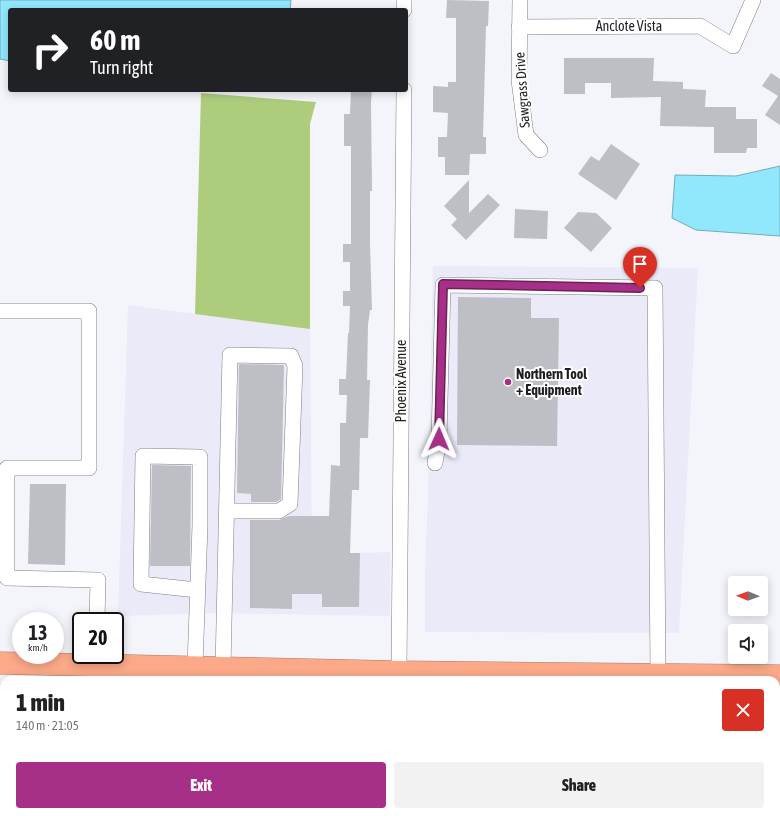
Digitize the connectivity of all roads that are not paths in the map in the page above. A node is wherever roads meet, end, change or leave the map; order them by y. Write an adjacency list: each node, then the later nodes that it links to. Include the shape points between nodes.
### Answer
1 (520, 0): 3 (street, Sawgrass Drive)
2 (753, 0): 3 (street, Anclote Vista, via 733,46 700,26)
3 (519, 27): 5 (street, Sawgrass Drive, via 519,80 526,135)
4 (404, 92): 17 (street, Phoenix Avenue)
5 (540, 150)
6 (0, 311): 9 (street, via 89,311 89,468 7,468)
7 (435, 463): 18 (street, via 439,439 443,284 655,288)
8 (227, 511): 8 (street, via 280,511 290,504 295,366 291,356 230,355); 15 (street)
9 (3, 578): 11 (street, via 98,580)
10 (197, 590): 10 (street, via 200,457 144,456 141,584); 16 (street)
11 (97, 612)
12 (72, 661): 13 (highway)
13 (0, 663)
14 (124, 664): 16 (highway)
15 (223, 668): 16 (highway); 17 (highway)
16 (180, 672)
17 (399, 672): 18 (highway); 19 (highway)
18 (658, 675): 20 (highway)
19 (388, 676)
20 (780, 676)

